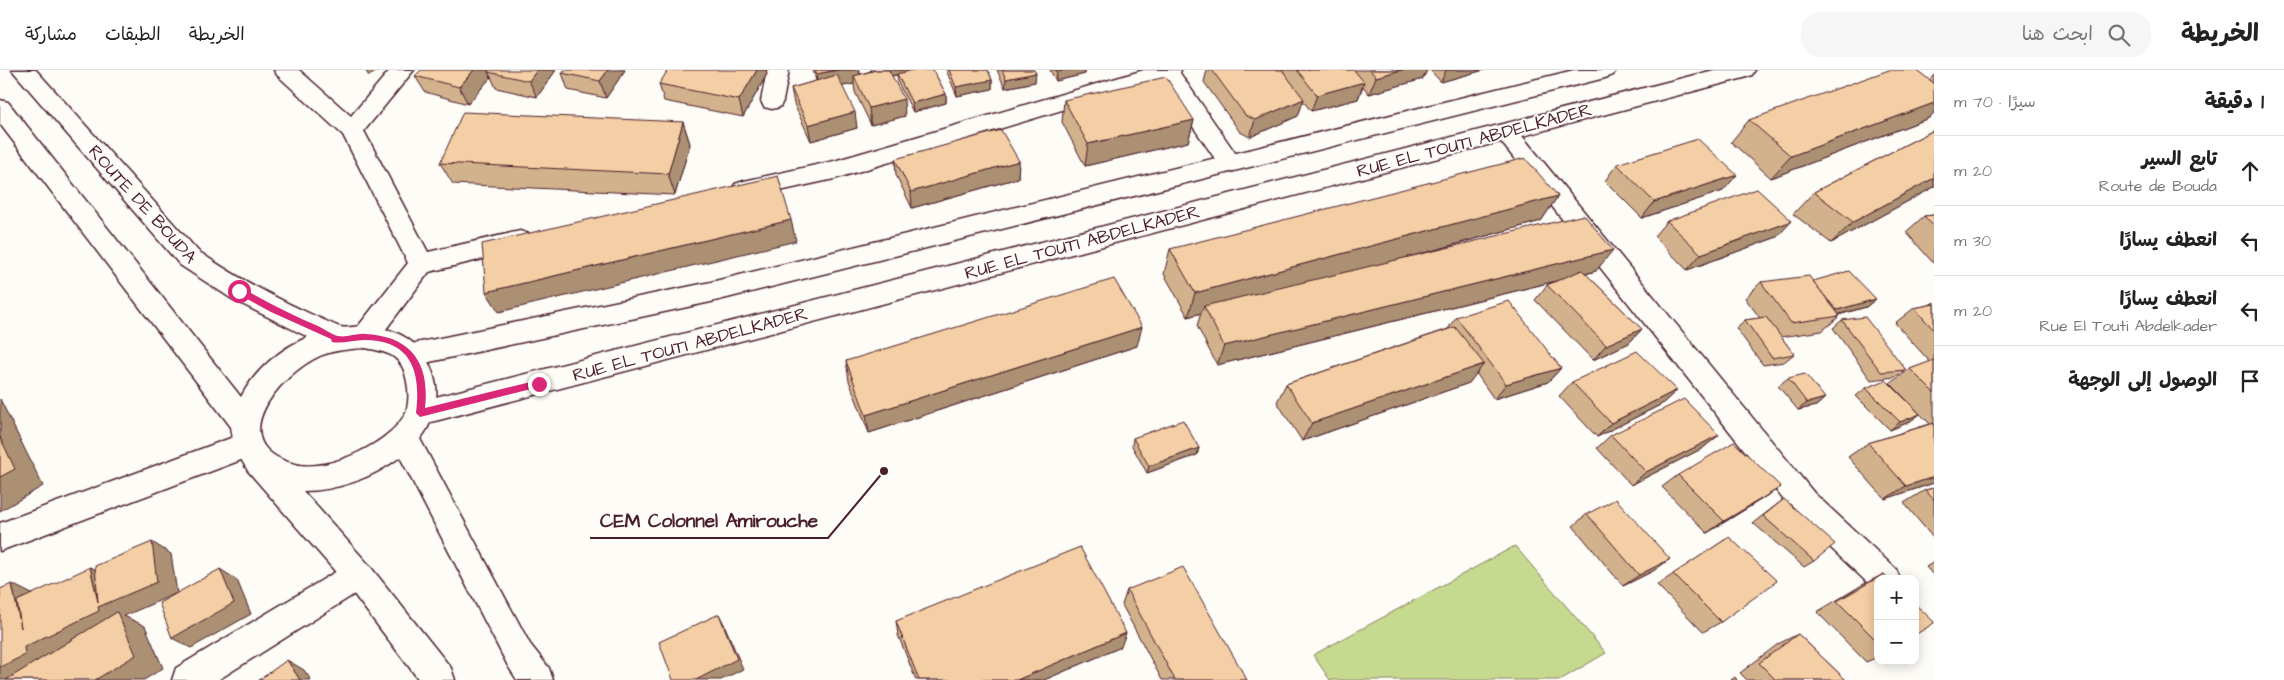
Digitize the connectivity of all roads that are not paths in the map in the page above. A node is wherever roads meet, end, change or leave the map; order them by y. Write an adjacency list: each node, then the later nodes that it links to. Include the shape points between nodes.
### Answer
1 (23, 70): 17 (street, ROUTE DE BOUDA, via 189,258 274,310)
2 (286, 70): 10 (street)
3 (403, 70): 10 (street)
4 (778, 70): 8 (street)
5 (1168, 70): 12 (street); 13 (street, via 834,170)
6 (1605, 70): 12 (street, RUE EL TOUTI ABDELKADER)
7 (1744, 70): 11 (street, RUE EL TOUTI ABDELKADER)
8 (772, 101)
9 (0, 108): 20 (street)
10 (352, 130): 15 (street)
11 (1506, 132): 19 (street, RUE EL TOUTI ABDELKADER); 23 (street, via 1804,503)
12 (1230, 163): 18 (street, RUE EL TOUTI ABDELKADER, via 711,292)
13 (718, 196)
14 (546, 235): 15 (street)
15 (421, 264): 16 (street)
16 (365, 337): 17 (street); 18 (street, via 392,341)
17 (335, 340): 20 (street, via 303,351 275,371 255,396)
18 (411, 355): 19 (street, via 419,369 423,391)
19 (412, 425): 20 (street, via 380,455 356,469 310,479 287,477); 26 (street, via 519,656)
20 (250, 444): 21 (street); 22 (street)
21 (0, 537)
22 (358, 575): 24 (street); 25 (street)
23 (1881, 575)
24 (188, 680)
25 (439, 680)
26 (537, 680)

